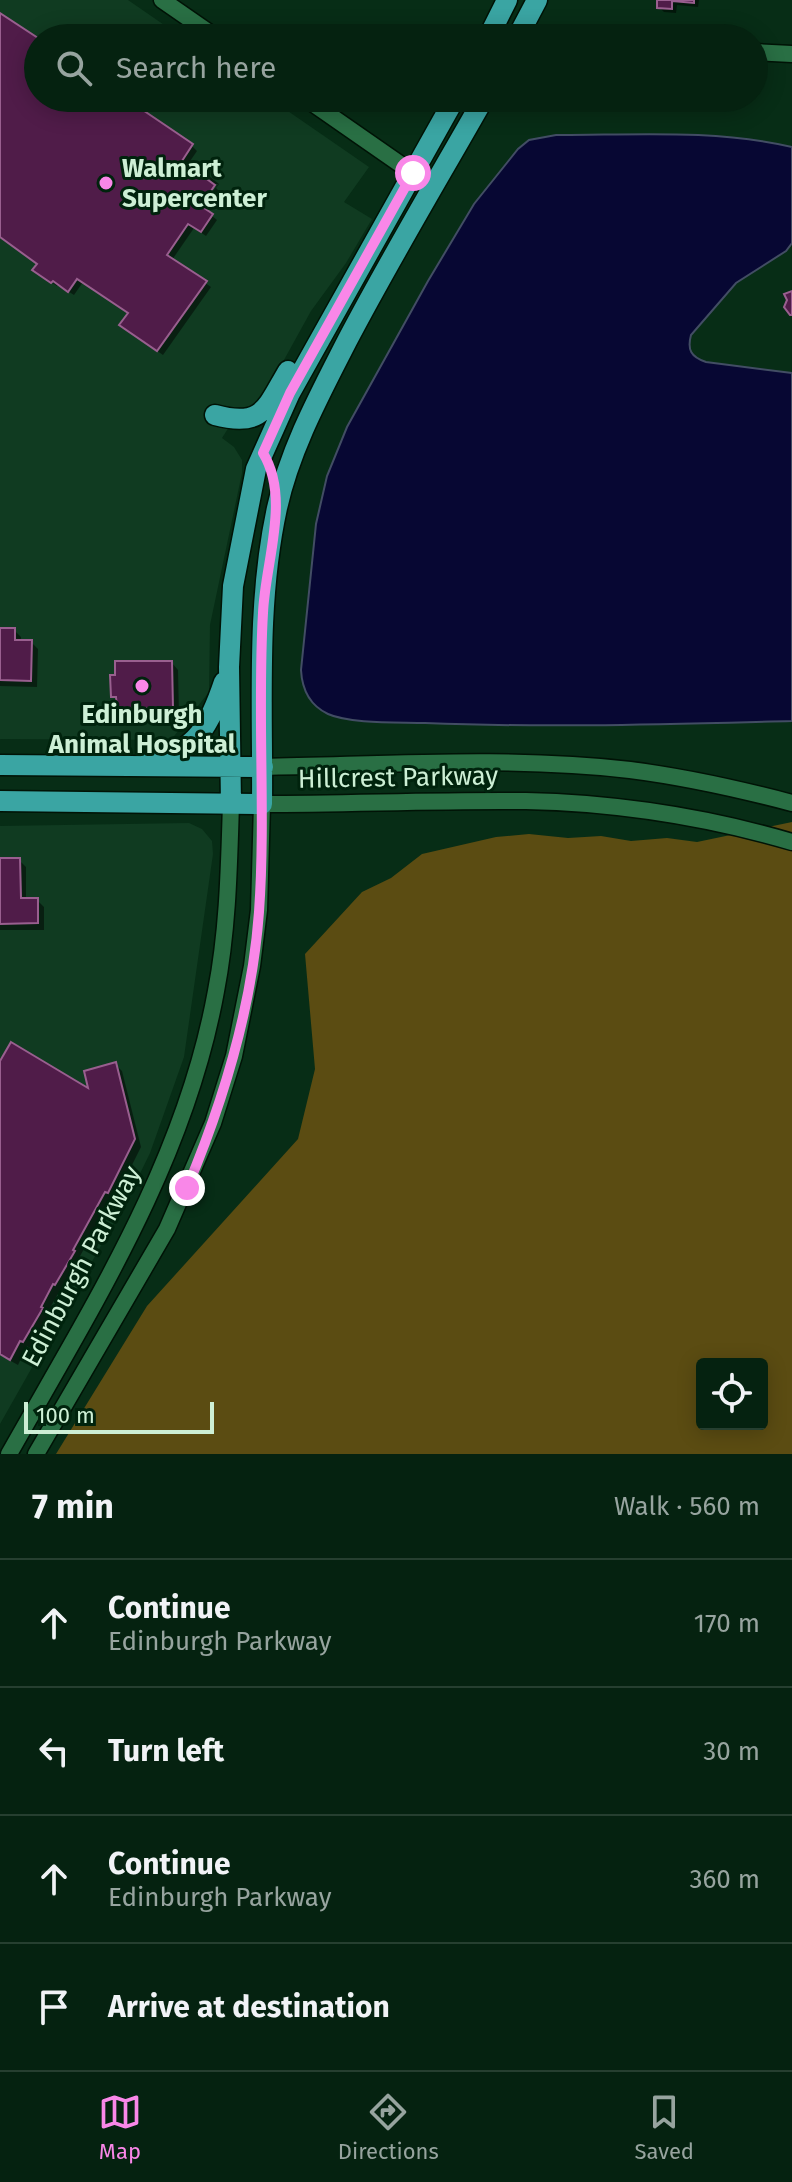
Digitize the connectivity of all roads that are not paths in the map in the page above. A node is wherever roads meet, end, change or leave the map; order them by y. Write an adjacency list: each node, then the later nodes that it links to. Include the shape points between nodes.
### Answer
1 (162, 0): 4 (street)
2 (507, 0): 5 (main road)
3 (537, 0): 6 (main road)
4 (197, 24)
5 (495, 24)
6 (524, 24)
7 (768, 53): 8 (street)
8 (792, 54)
9 (325, 112): 12 (street)
10 (447, 112): 12 (main road, Edinburgh Parkway)
11 (476, 112): 13 (main road, Edinburgh Parkway)
12 (413, 173): 13 (street); 14 (main road, Edinburgh Parkway)
13 (433, 187): 17 (main road, Edinburgh Parkway, via 313,408)
14 (351, 283): 15 (main road, via 321,317 258,416 246,421); 16 (main road, Edinburgh Parkway)
15 (215, 415)
16 (263, 453): 17 (main road, via 275,480); 18 (main road, Edinburgh Parkway, via 233,586)
17 (278, 505): 22 (main road, Edinburgh Parkway, via 262,617)
18 (229, 667): 20 (main road, via 199,736 171,755); 21 (main road, Edinburgh Parkway)
19 (0, 765): 20 (main road, Hillcrest Parkway)
20 (110, 766): 21 (main road, Hillcrest Parkway)
21 (231, 767): 22 (main road, Hillcrest Parkway); 24 (main road, Edinburgh Parkway)
22 (263, 767): 25 (street, Hillcrest Parkway, via 587,766 689,779); 26 (main road, Edinburgh Parkway)
23 (0, 801): 24 (main road, Hillcrest Parkway)
24 (231, 803): 26 (main road, Hillcrest Parkway); 28 (street, Edinburgh Parkway, via 223,943 191,1090 145,1210)
25 (792, 803)
26 (262, 804): 27 (street, Hillcrest Parkway, via 576,804 696,820); 29 (street, Edinburgh Parkway, via 252,966 217,1111 167,1229)
27 (792, 842)
28 (9, 1454)
29 (36, 1454)

